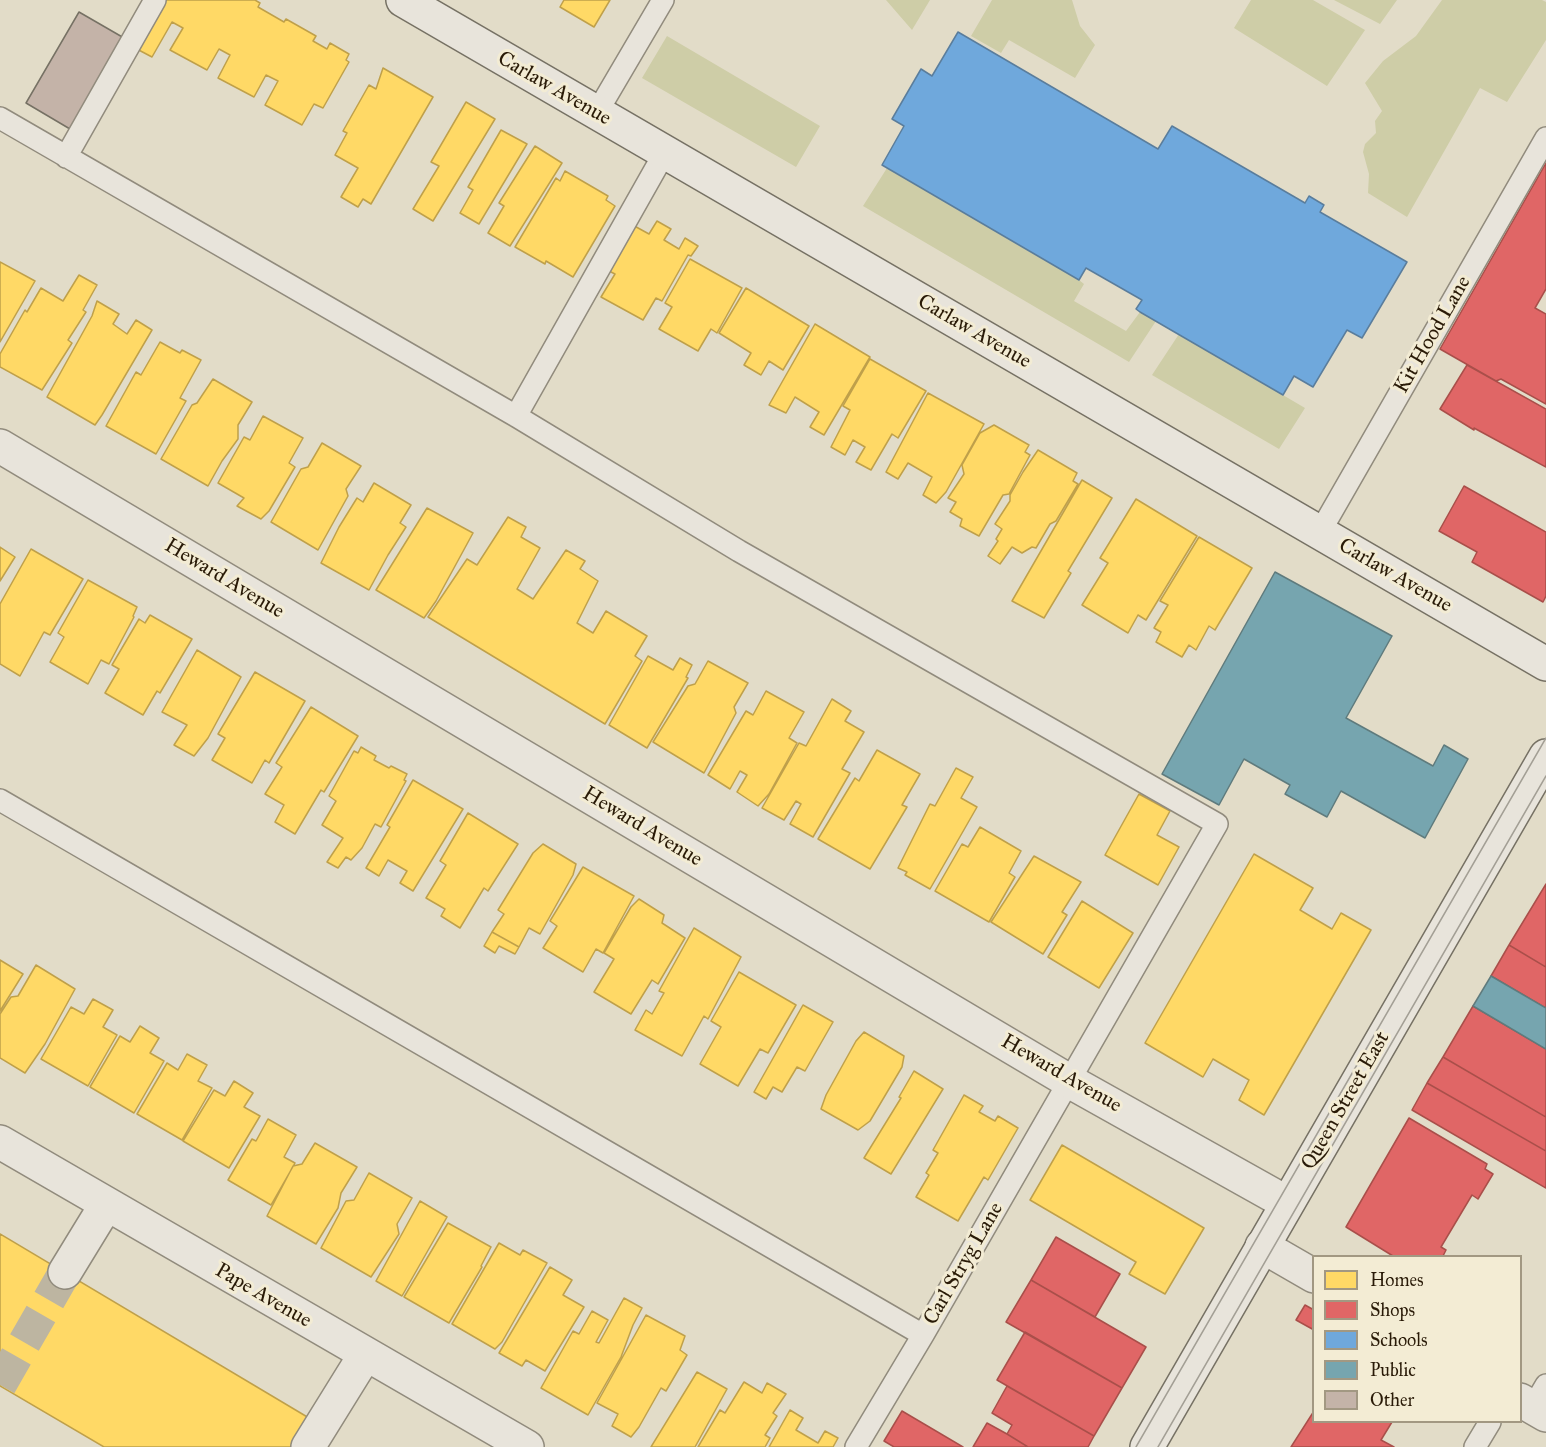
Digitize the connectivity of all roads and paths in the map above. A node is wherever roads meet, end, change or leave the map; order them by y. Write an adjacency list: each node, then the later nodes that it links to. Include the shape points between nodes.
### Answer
1 (155, 0): 8 (lane)
2 (403, 0): 4 (street, Carlaw Avenue)
3 (663, 0): 4 (lane)
4 (596, 114): 7 (street, Carlaw Avenue)
5 (0, 118): 8 (lane)
6 (1546, 138): 11 (lane, Kit Hood Lane)
7 (665, 152): 9 (lane); 11 (street, Carlaw Avenue)
8 (66, 157): 9 (lane)
9 (516, 416): 15 (lane, Carl Stryg Lane, via 739,551 1217,824)
10 (0, 446): 15 (street, Heward Avenue)
11 (1320, 532): 12 (street, Carlaw Avenue)
12 (1546, 664)
13 (1546, 756): 17 (street, Queen Street East)
14 (0, 800): 22 (lane)
15 (1069, 1081): 17 (street, Heward Avenue); 22 (lane, Carl Stryg Lane)
16 (0, 1142): 18 (street, Pape Avenue)
17 (1287, 1203): 19 (street, Queen Street East)
18 (106, 1205): 20 (street); 23 (street, Pape Avenue)
19 (1262, 1246): 21 (street); 28 (street, Queen Street East)
20 (65, 1272)
21 (1312, 1275)
22 (923, 1335): 27 (lane, Carl Stryg Lane)
23 (365, 1355): 25 (street); 26 (street, Pape Avenue)
24 (1489, 1423): 29 (lane)
25 (308, 1447)
26 (527, 1447)
27 (856, 1447)
28 (1147, 1447)
29 (1475, 1447)

